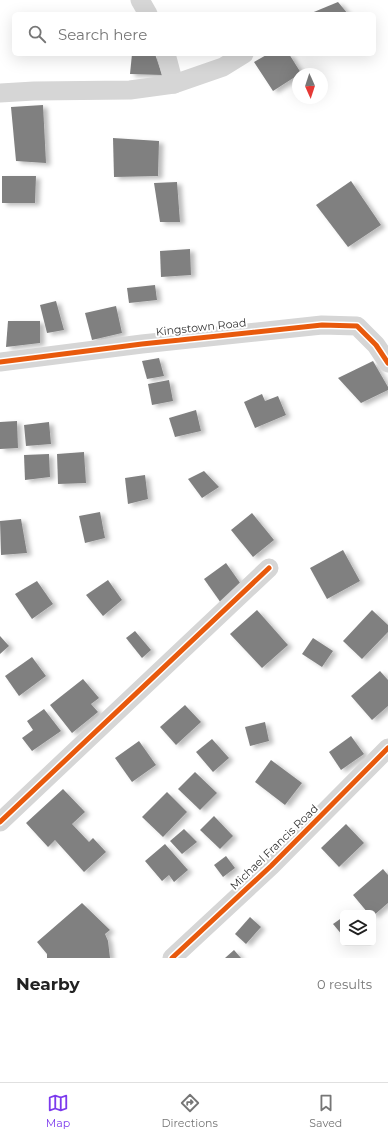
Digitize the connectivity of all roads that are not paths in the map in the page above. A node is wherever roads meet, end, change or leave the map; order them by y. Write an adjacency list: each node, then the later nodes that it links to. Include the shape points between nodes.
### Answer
1 (140, 0): 2 (street)
2 (147, 12)
3 (167, 56): 5 (street)
4 (241, 56): 5 (street, via 223,67)
5 (174, 84): 6 (street, via 130,90)
6 (0, 93)
7 (0, 362): 8 (street, Kingstown Road, via 322,324 357,326)
8 (388, 363)
9 (269, 568): 11 (street)
10 (388, 748): 12 (street, Michael Francis Road, via 271,866)
11 (0, 822)
12 (172, 958)

